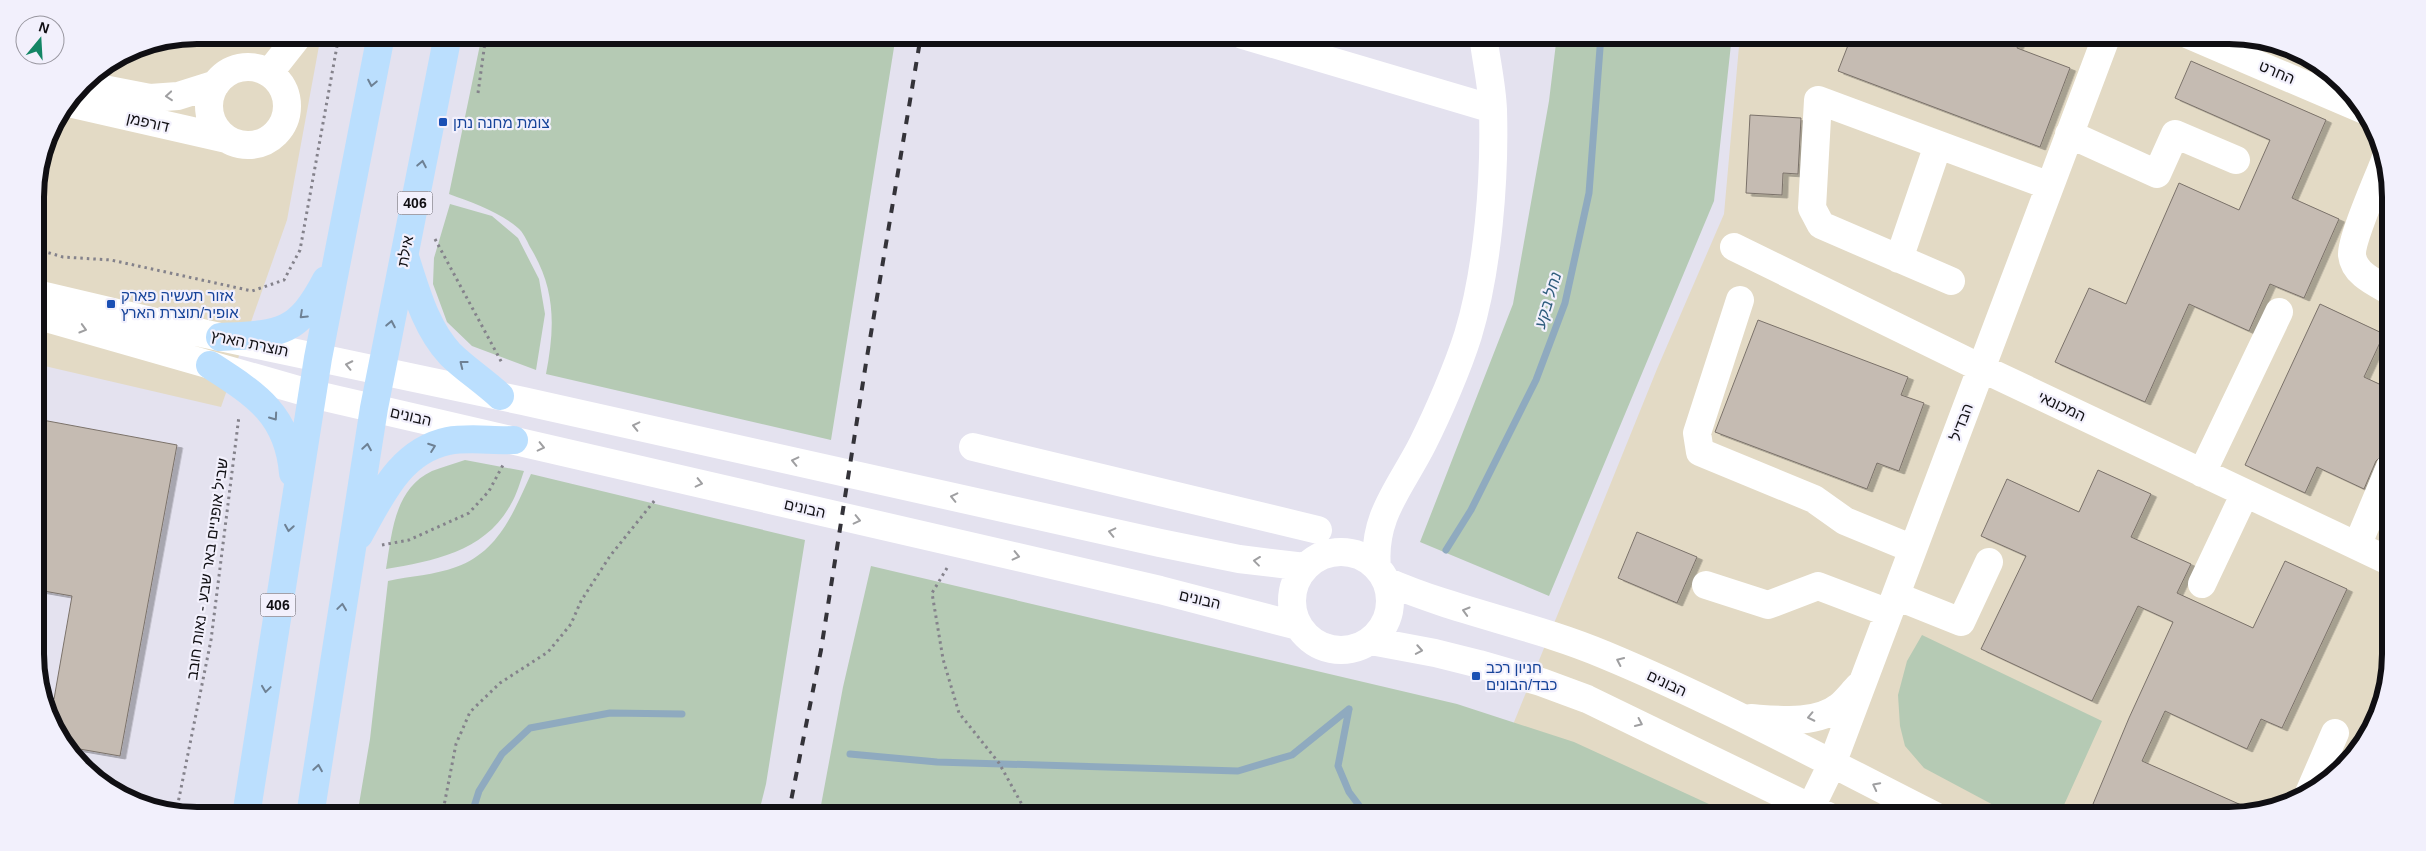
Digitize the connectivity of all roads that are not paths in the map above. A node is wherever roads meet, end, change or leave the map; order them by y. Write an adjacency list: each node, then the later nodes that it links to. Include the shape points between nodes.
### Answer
1 (292, 44): 8 (street)
2 (379, 44): 22 (main road, 406, one-way to 22)
3 (446, 44): 21 (main road, אילת / 406, one-way to 3)
4 (1273, 44): 13 (street)
5 (1484, 44): 13 (street)
6 (2104, 44): 14 (street, הבדיל)
7 (2210, 44): 12 (street, החרט)
8 (269, 73): 9 (street, via 249,67 236,69); 15 (street, via 282,86 287,98 283,124 264,142 238,144)
9 (216, 84): 10 (street, דורפמן, one-way to 10, via 178,96 150,98); 15 (street, via 209,107 218,130)
10 (91, 87)
11 (74, 104): 15 (street, דורפמן)
12 (2352, 105)
13 (1493, 109): 42 (street, via 1492,189 1468,335 1423,443)
14 (2069, 134): 17 (street, via 2157,174 2175,134); 19 (street, הבדיל)
15 (227, 139)
16 (1938, 145): 19 (street); 23 (street); 23 (street, via 1818,100 1812,208 1816,216 1821,225)
17 (2236, 160)
18 (2380, 173): 25 (street, via 2352,256 2364,278)
19 (2050, 186): 33 (street, הבדיל)
20 (1734, 247): 33 (street, המכונאי)
21 (405, 255): 34 (main road, אילת / 406, one-way to 21); 36 (main road, one-way to 21, via 451,354 435,334)
22 (337, 259): 30 (main road, one-way to 30, via 314,305 289,328 262,334); 31 (main road, 406)
23 (1898, 259): 24 (street)
24 (1951, 281)
25 (2382, 287)
26 (44, 296): 30 (street, תוצרת הארץ)
27 (1740, 300): 47 (street, via 1697,433 1700,452 1814,499 1845,521)
28 (2279, 312): 40 (street)
29 (44, 317): 32 (street, תוצרת הארץ, one-way to 32)
30 (220, 336): 31 (street, תוצרת הארץ)
31 (318, 358): 34 (street, one-way to 31); 35 (main road, 406)
32 (210, 365): 35 (street, תוצרת הארץ); 44 (main road, one-way to 44, via 254,393 276,418 291,451)
33 (1981, 368): 40 (street, המכונאי); 47 (street, הבדיל)
34 (381, 371): 36 (street); 37 (main road, אילת / 406)
35 (312, 394): 37 (street, הבונים); 44 (main road, 406)
36 (500, 396): 52 (street, one-way to 36, via 1239,559 1160,543)
37 (374, 408): 38 (street, הבונים); 48 (main road, 406, one-way to 37)
38 (514, 440): 48 (main road, one-way to 38, via 389,483 404,464 426,448 450,441); 57 (street, הבונים, one-way to 57, via 1230,606)
39 (973, 447): 45 (street)
40 (2202, 473): 43 (street, המכונאי)
41 (2382, 485): 46 (street)
42 (1396, 490): 49 (street); 53 (street, via 1378,533 1376,550)
43 (2244, 493): 46 (street, המכונאי); 54 (street)
44 (295, 496): 64 (main road, 406, one-way to 64)
45 (1318, 530)
46 (2357, 546): 50 (street, המכונאי)
47 (1913, 549): 56 (street, הבדיל)
48 (350, 551): 65 (main road, 406, one-way to 48)
49 (1334, 552): 52 (street, via 1318,557); 53 (street, via 1350,552 1365,558)
50 (2382, 558)
51 (1989, 562): 56 (street, via 1961,622)
52 (1305, 567): 57 (street, via 1296,580 1292,595 1292,611)
53 (1382, 575): 58 (street, via 1391,598 1389,614 1382,630); 60 (street, הבונים, one-way to 53, via 1605,654 1556,636 1424,598)
54 (2202, 584)
55 (1706, 585): 56 (street, via 1768,605 1818,586)
56 (1893, 604): 59 (street, הבדיל)
57 (1298, 626): 58 (street, via 1308,639 1323,648 1339,651 1356,649)
58 (1371, 641): 66 (street, one-way to 66, via 1479,664 1587,699)
59 (1864, 681): 60 (street, one-way to 60, via 1839,707 1816,716 1790,721); 62 (street, הבדיל)
60 (1738, 717): 62 (street, הבונים)
61 (2335, 733): 63 (street)
62 (1832, 764): 67 (street, הבדיל); 68 (street, הבונים, one-way to 62)
63 (2320, 778)
64 (247, 807)
65 (311, 807)
66 (1812, 807)
67 (1821, 807)
68 (1918, 807)

